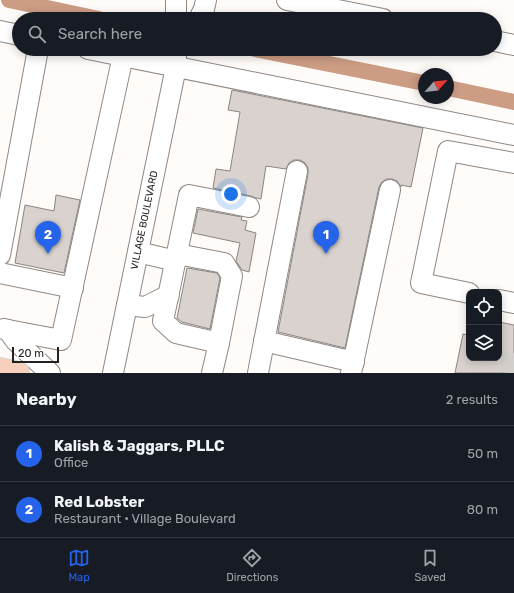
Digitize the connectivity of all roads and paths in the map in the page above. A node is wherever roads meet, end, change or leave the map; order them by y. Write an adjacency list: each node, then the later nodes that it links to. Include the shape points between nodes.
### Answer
1 (176, 0): 4 (street)
2 (206, 0): 5 (street)
3 (287, 0): 6 (street)
4 (176, 12)
5 (202, 12)
6 (378, 12)
7 (0, 31): 8 (street)
8 (12, 34)
9 (502, 42): 10 (street)
10 (514, 45)
11 (37, 56): 20 (street)
12 (123, 56): 13 (street); 23 (street)
13 (176, 58): 14 (street, via 302,96); 19 (street, VILLAGE BOULEVARD)
14 (514, 135)
15 (514, 163): 24 (street, via 448,151 421,283)
16 (297, 171): 30 (street)
17 (390, 190): 32 (street)
18 (249, 207): 21 (street, via 189,195)
19 (138, 252): 21 (street); 28 (street, VILLAGE BOULEVARD)
20 (0, 255)
21 (176, 257): 25 (street); 31 (street, via 224,263 232,276)
22 (0, 273): 23 (street)
23 (73, 288): 29 (street, via 62,340)
24 (466, 292)
25 (169, 296): 28 (street, via 145,307); 31 (street, via 163,322 176,333)
26 (502, 301): 27 (street)
27 (514, 303)
28 (127, 305): 36 (street, VILLAGE BOULEVARD)
29 (4, 329): 35 (street)
30 (264, 341): 32 (street); 38 (street)
31 (219, 343): 37 (street)
32 (353, 368)
33 (0, 369): 34 (main road)
34 (18, 373)
35 (50, 373)
36 (113, 373)
37 (212, 373)
38 (258, 373)

